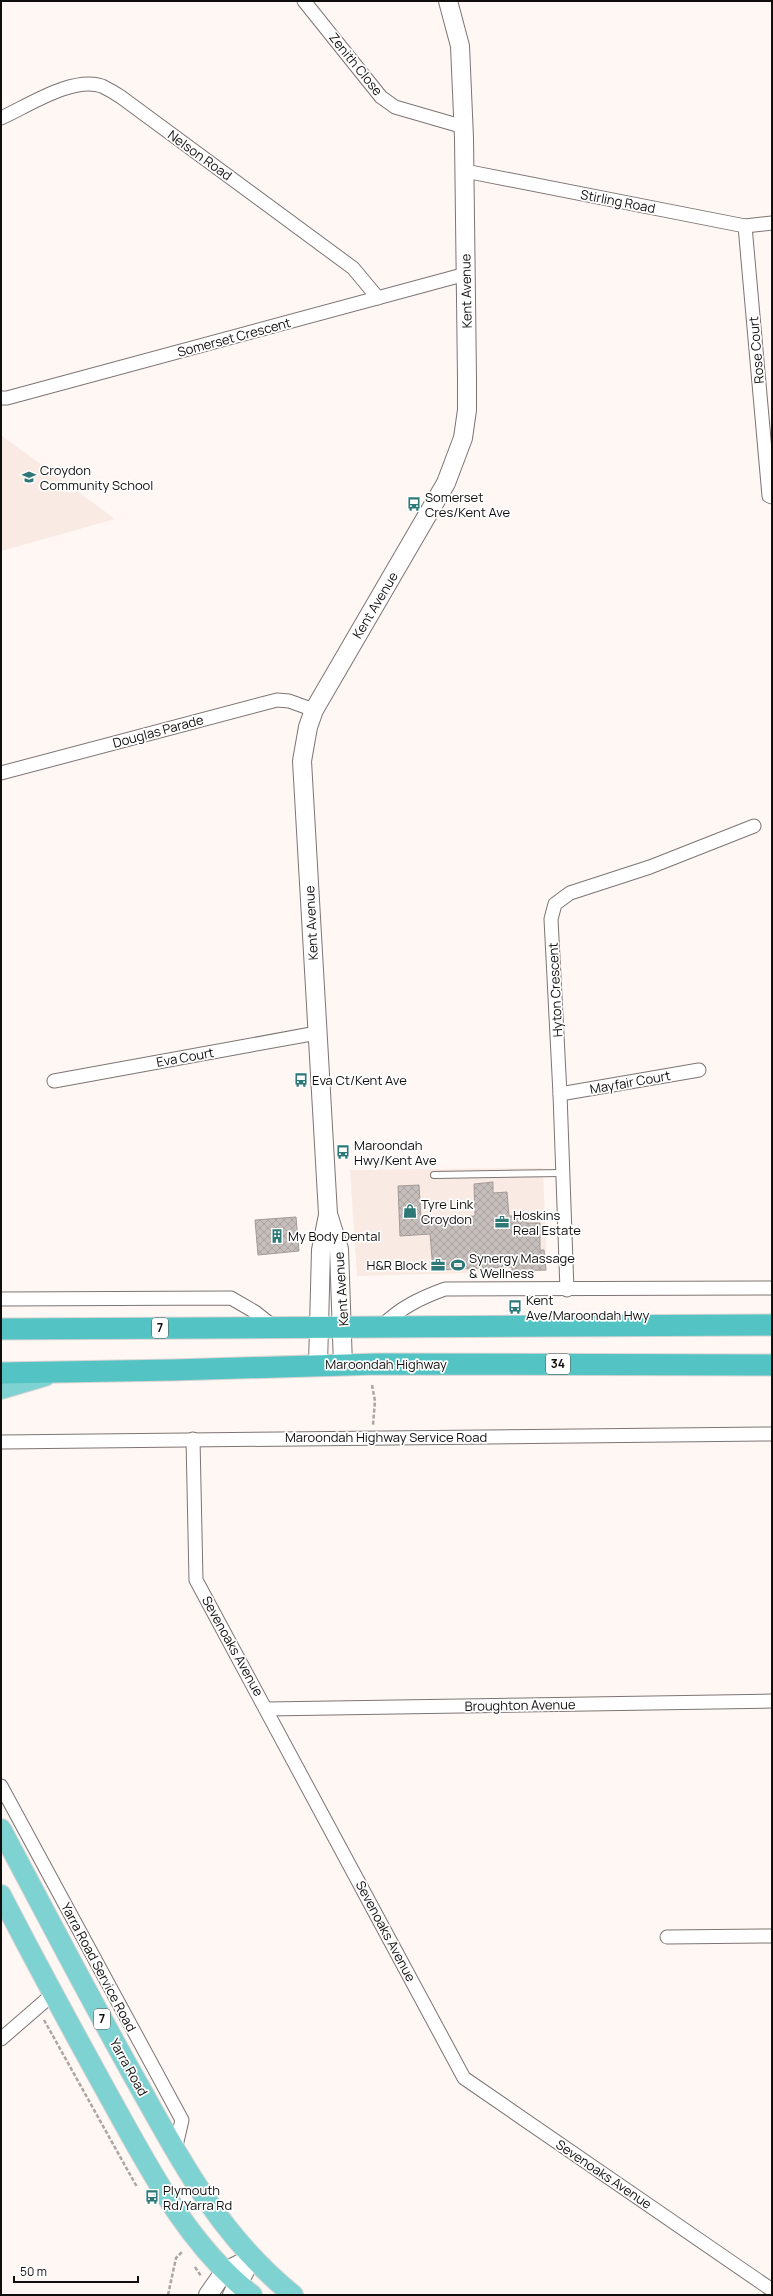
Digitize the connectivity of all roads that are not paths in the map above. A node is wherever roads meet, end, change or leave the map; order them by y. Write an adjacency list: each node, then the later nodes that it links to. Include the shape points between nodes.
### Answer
1 (304, 1): 4 (street, Zenith Close, via 381,97 395,107)
2 (448, 1): 4 (main road, Kent Avenue, via 460,46)
3 (1, 118): 9 (street, Nelson Road, via 68,87 84,84 102,86 121,97 353,268)
4 (464, 127): 5 (main road, Kent Avenue)
5 (465, 171): 7 (street, Stirling Road); 8 (main road, Kent Avenue)
6 (772, 223): 7 (street, Stirling Road)
7 (746, 226): 11 (street, Rose Court, via 769,496)
8 (466, 274): 9 (street, Somerset Crescent); 12 (main road, Kent Avenue, via 467,410 463,438 456,459 446,483)
9 (378, 298): 10 (street, Somerset Crescent)
10 (1, 398)
11 (772, 497)
12 (314, 710): 13 (street, Douglas Parade, via 277,700); 15 (main road, Kent Avenue, via 302,761)
13 (1, 774)
14 (754, 826): 18 (street, Hyton Crescent, via 650,867 570,893 555,904 551,919)
15 (317, 1034): 17 (street, Eva Court); 21 (main road, Kent Avenue)
16 (699, 1070): 18 (street, Mayfair Court)
17 (54, 1081)
18 (560, 1094): 19 (street, Hyton Crescent)
19 (562, 1174): 20 (lane); 23 (street, Hyton Crescent)
20 (434, 1175)
21 (328, 1214): 28 (main road, Kent Avenue, via 321,1250); 29 (main road, Kent Avenue, via 339,1249)
22 (772, 1288): 23 (street)
23 (567, 1290): 26 (street, via 444,1289 396,1312)
24 (1, 1299): 27 (street, via 231,1298)
25 (772, 1325): 26 (highway)
26 (382, 1326): 29 (highway)
27 (274, 1327): 28 (highway, 7); 30 (highway, 7)
28 (318, 1327): 29 (highway); 31 (main road, Kent Avenue)
29 (343, 1327): 32 (main road, Kent Avenue)
30 (1, 1329)
31 (318, 1365): 32 (highway, Maroondah Highway); 34 (highway, Maroondah Highway)
32 (343, 1365): 33 (highway, Maroondah Highway / 34)
33 (772, 1365)
34 (59, 1372): 35 (highway, Maroondah Highway); 36 (main road)
35 (1, 1373)
36 (1, 1389)
37 (772, 1434): 38 (street, Maroondah Highway Service Road)
38 (193, 1439): 39 (street, Maroondah Highway Service Road); 41 (street, Sevenoaks Avenue, via 196,1580)
39 (1, 1442)
40 (772, 1701): 41 (street, Broughton Avenue)
41 (267, 1709): 52 (street, Sevenoaks Avenue, via 464,2078)
42 (1, 1786): 49 (street, Yarra Road Service Road, via 182,2120)
43 (1, 1829): 49 (main road, Yarra Road / 7, via 106,2026)
44 (1, 1895): 47 (main road, 7)
45 (772, 1936): 46 (street)
46 (667, 1937)
47 (52, 1994): 48 (street); 51 (main road, 7, via 167,2198)
48 (1, 2039)
49 (176, 2150): 50 (main road, Yarra Road / 7, via 209,2205)
50 (251, 2258): 51 (main road); 54 (main road, 7)
51 (237, 2287): 53 (main road)
52 (772, 2290)
53 (208, 2295)
54 (293, 2295)

